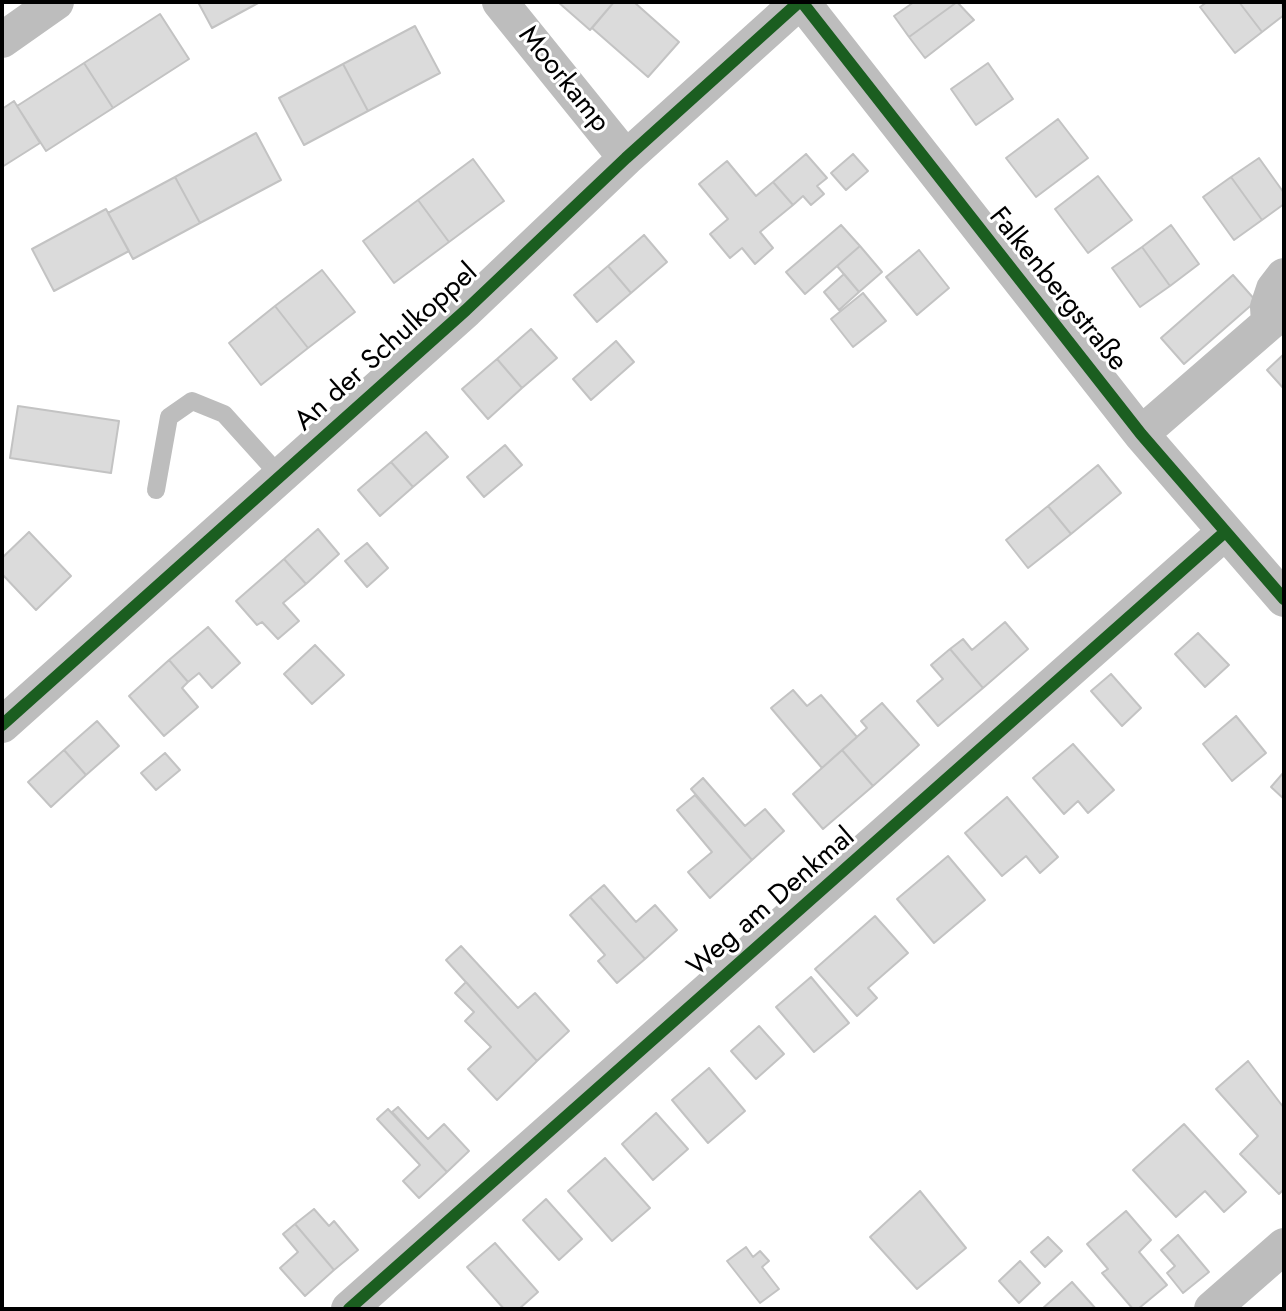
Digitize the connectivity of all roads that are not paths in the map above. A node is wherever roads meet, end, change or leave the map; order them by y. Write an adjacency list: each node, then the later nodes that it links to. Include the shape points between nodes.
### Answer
1 (56, 2): 4 (street)
2 (500, 2): 5 (street, Moorkamp)
3 (800, 2): 5 (street, An der Schulkoppel); 8 (street, Falkenbergstraße)
4 (2, 40)
5 (626, 158): 9 (street, An der Schulkoppel)
6 (1284, 276): 7 (street, via 1268,307)
7 (1276, 325): 8 (street)
8 (1141, 434): 11 (street, Falkenbergstraße)
9 (280, 476): 10 (lane, via 224,414 192,401 169,417); 13 (street, An der Schulkoppel)
10 (156, 490)
11 (1225, 532): 12 (street, Falkenbergstraße); 15 (street, Weg am Denkmal)
12 (1284, 599)
13 (2, 725)
14 (1284, 1246): 16 (street)
15 (349, 1309)
16 (1212, 1309)

